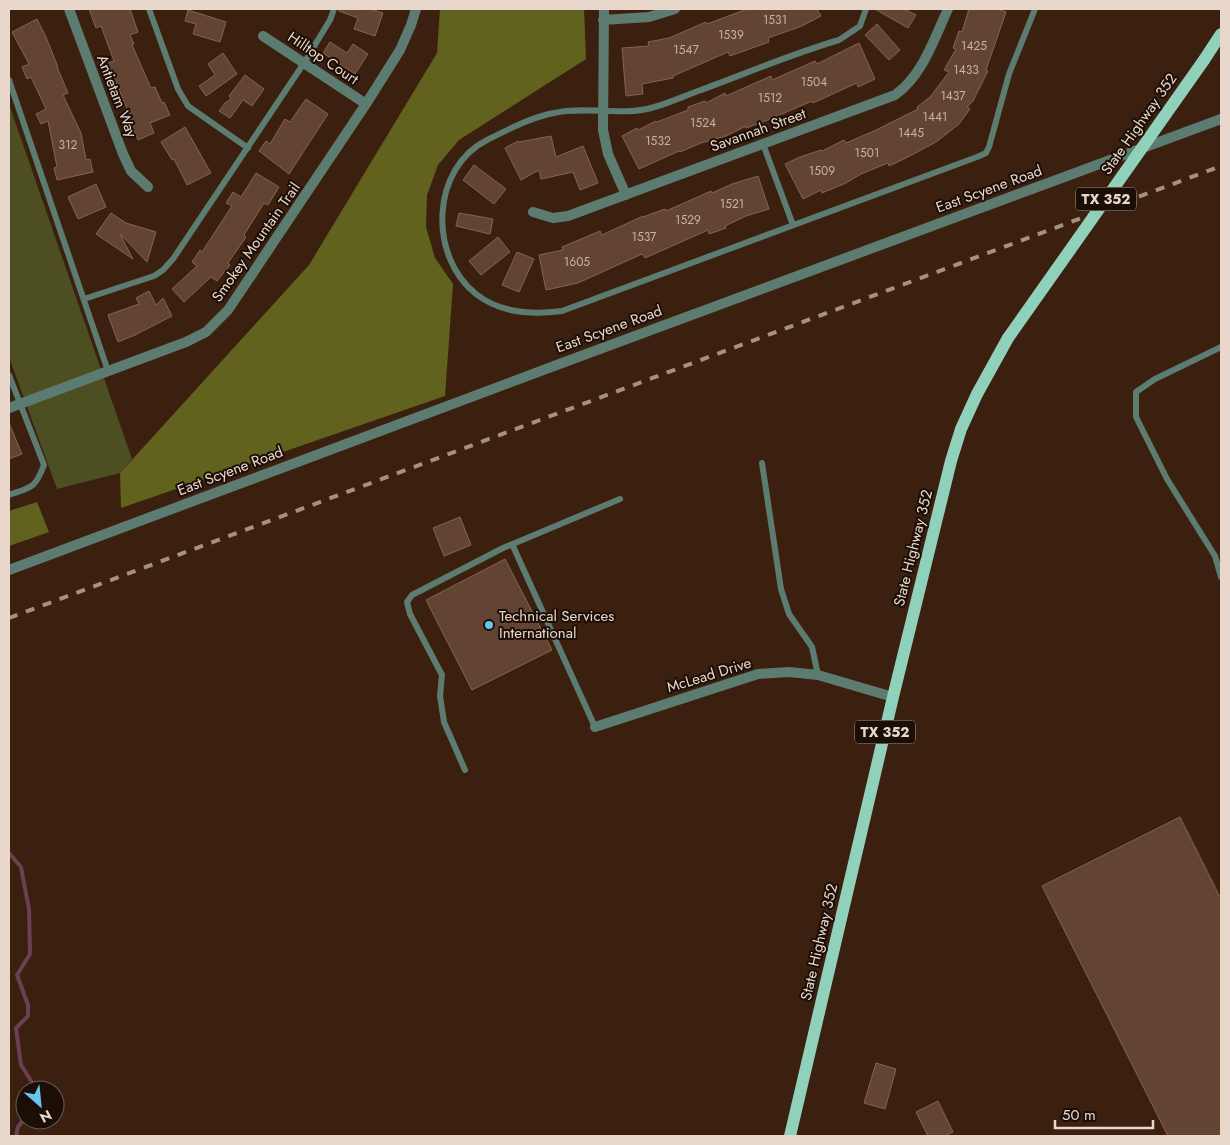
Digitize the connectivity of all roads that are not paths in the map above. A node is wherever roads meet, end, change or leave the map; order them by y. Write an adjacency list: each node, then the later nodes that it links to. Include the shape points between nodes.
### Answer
1 (69, 9): 20 (street, Antietam Way, via 123,154 131,171)
2 (149, 9): 19 (lane, via 183,99 188,106)
3 (334, 9): 13 (lane)
4 (416, 9): 15 (street, Smokey Mountain Trail, via 400,50)
5 (604, 9): 10 (street)
6 (675, 9): 10 (street, via 649,17)
7 (866, 9): 16 (lane, via 860,26 840,40 651,108)
8 (948, 9): 18 (street, Savannah Street, via 922,64 900,92)
9 (1035, 9): 23 (lane, via 1009,74 986,153)
10 (604, 20): 16 (street)
11 (1221, 34): 37 (main road, State Highway 352 / TX 352, bridge, via 1008,338 977,394 961,429 952,461)
12 (263, 36): 13 (street, Hilltop Court)
13 (304, 63): 15 (street, Hilltop Court); 19 (lane)
14 (9, 80): 24 (lane)
15 (366, 104): 26 (street, Smokey Mountain Trail, via 228,310 206,332)
16 (603, 110): 21 (street, via 608,154); 23 (lane, via 555,112 541,117 485,141 468,152 458,166 442,207 445,245 453,265 476,294 497,306 520,312 562,311)
17 (1221, 119): 34 (street, East Scyene Road)
18 (763, 144): 21 (street, Savannah Street); 23 (lane)
19 (248, 148): 24 (lane, via 163,270 154,276)
20 (148, 187)
21 (626, 195): 22 (street, Savannah Street, via 568,216 553,218)
22 (533, 212)
23 (793, 225)
24 (84, 299): 26 (lane)
25 (1221, 347): 35 (lane, via 1155,379 1136,392 1136,417 1167,479 1215,556)
26 (108, 371): 28 (street, Smokey Mountain Trail)
27 (9, 375): 28 (lane)
28 (20, 404): 29 (street, Smokey Mountain Trail); 31 (lane, via 44,465 39,480 29,489)
29 (9, 408)
30 (762, 463): 36 (lane, via 782,589 789,614 812,647)
31 (9, 496)
32 (620, 499): 33 (lane)
33 (512, 544): 38 (lane); 39 (lane, via 412,595 408,602 410,614 442,675 440,696 444,722)
34 (9, 570)
35 (1221, 577)
36 (818, 675): 37 (street, McLead Drive); 38 (street, McLead Drive, via 789,672 758,674)
37 (893, 696): 40 (main road, State Highway 352 / TX 352)
38 (595, 727)
39 (465, 770)
40 (790, 1136)

